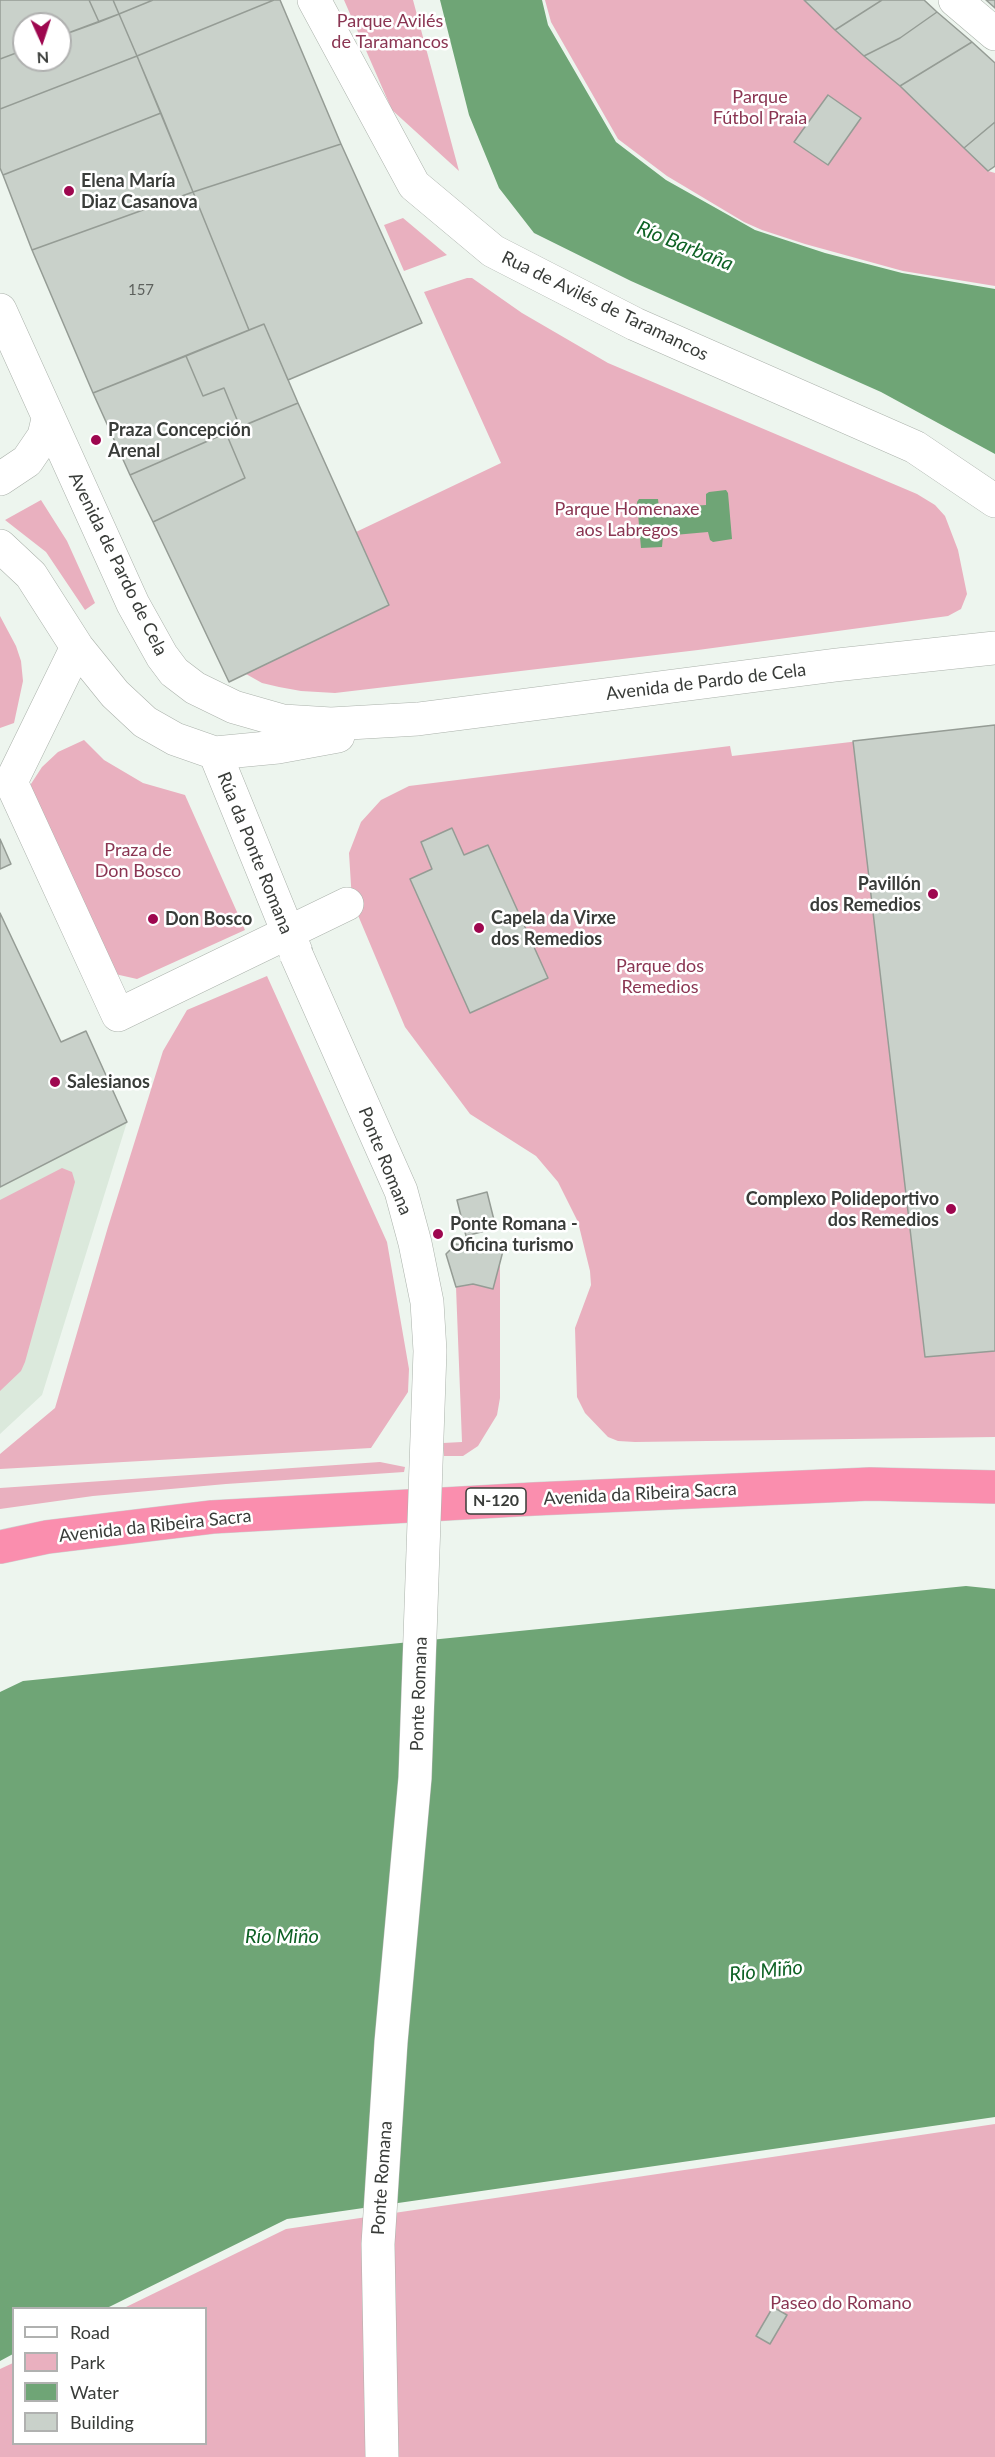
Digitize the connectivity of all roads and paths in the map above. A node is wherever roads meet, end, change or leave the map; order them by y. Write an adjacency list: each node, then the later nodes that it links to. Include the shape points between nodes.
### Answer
1 (314, 0): 7 (street, Rua de Avilés de Taramancos, via 414,185 493,250 635,324 915,447)
2 (955, 0): 3 (street)
3 (995, 34)
4 (1, 312): 5 (street, Avenida de Pardo de Cela)
5 (48, 419): 6 (street, via 44,436 27,460); 15 (street, Avenida de Pardo de Cela, via 133,604 174,672 195,688 234,707 283,721 331,724)
6 (0, 479)
7 (995, 501)
8 (0, 546): 10 (street, Avenida de Pardo de Cela)
9 (0, 560): 10 (street)
10 (31, 575): 12 (street, Avenida de Pardo de Cela)
11 (995, 630): 14 (street)
12 (77, 647): 16 (street, Avenida de Pardo de Cela, via 115,694 145,722 176,740); 18 (street, via 10,782 118,1015)
13 (995, 648): 14 (street, Avenida de Pardo de Cela)
14 (962, 652): 15 (street, Avenida de Pardo de Cela)
15 (417, 718): 16 (street, Avenida de Pardo de Cela, via 278,747)
16 (215, 753): 18 (street, Rúa da Ponte Romana)
17 (347, 904): 18 (street)
18 (292, 943): 21 (street, Ponte Romana, bridge, via 400,1191 427,1302 430,1351 416,1778 391,2042 378,2244)
19 (995, 1487): 20 (highway, Avenida da Ribeira Sacra / N-120, via 870,1484 212,1517)
20 (0, 1546)
21 (382, 2457)

